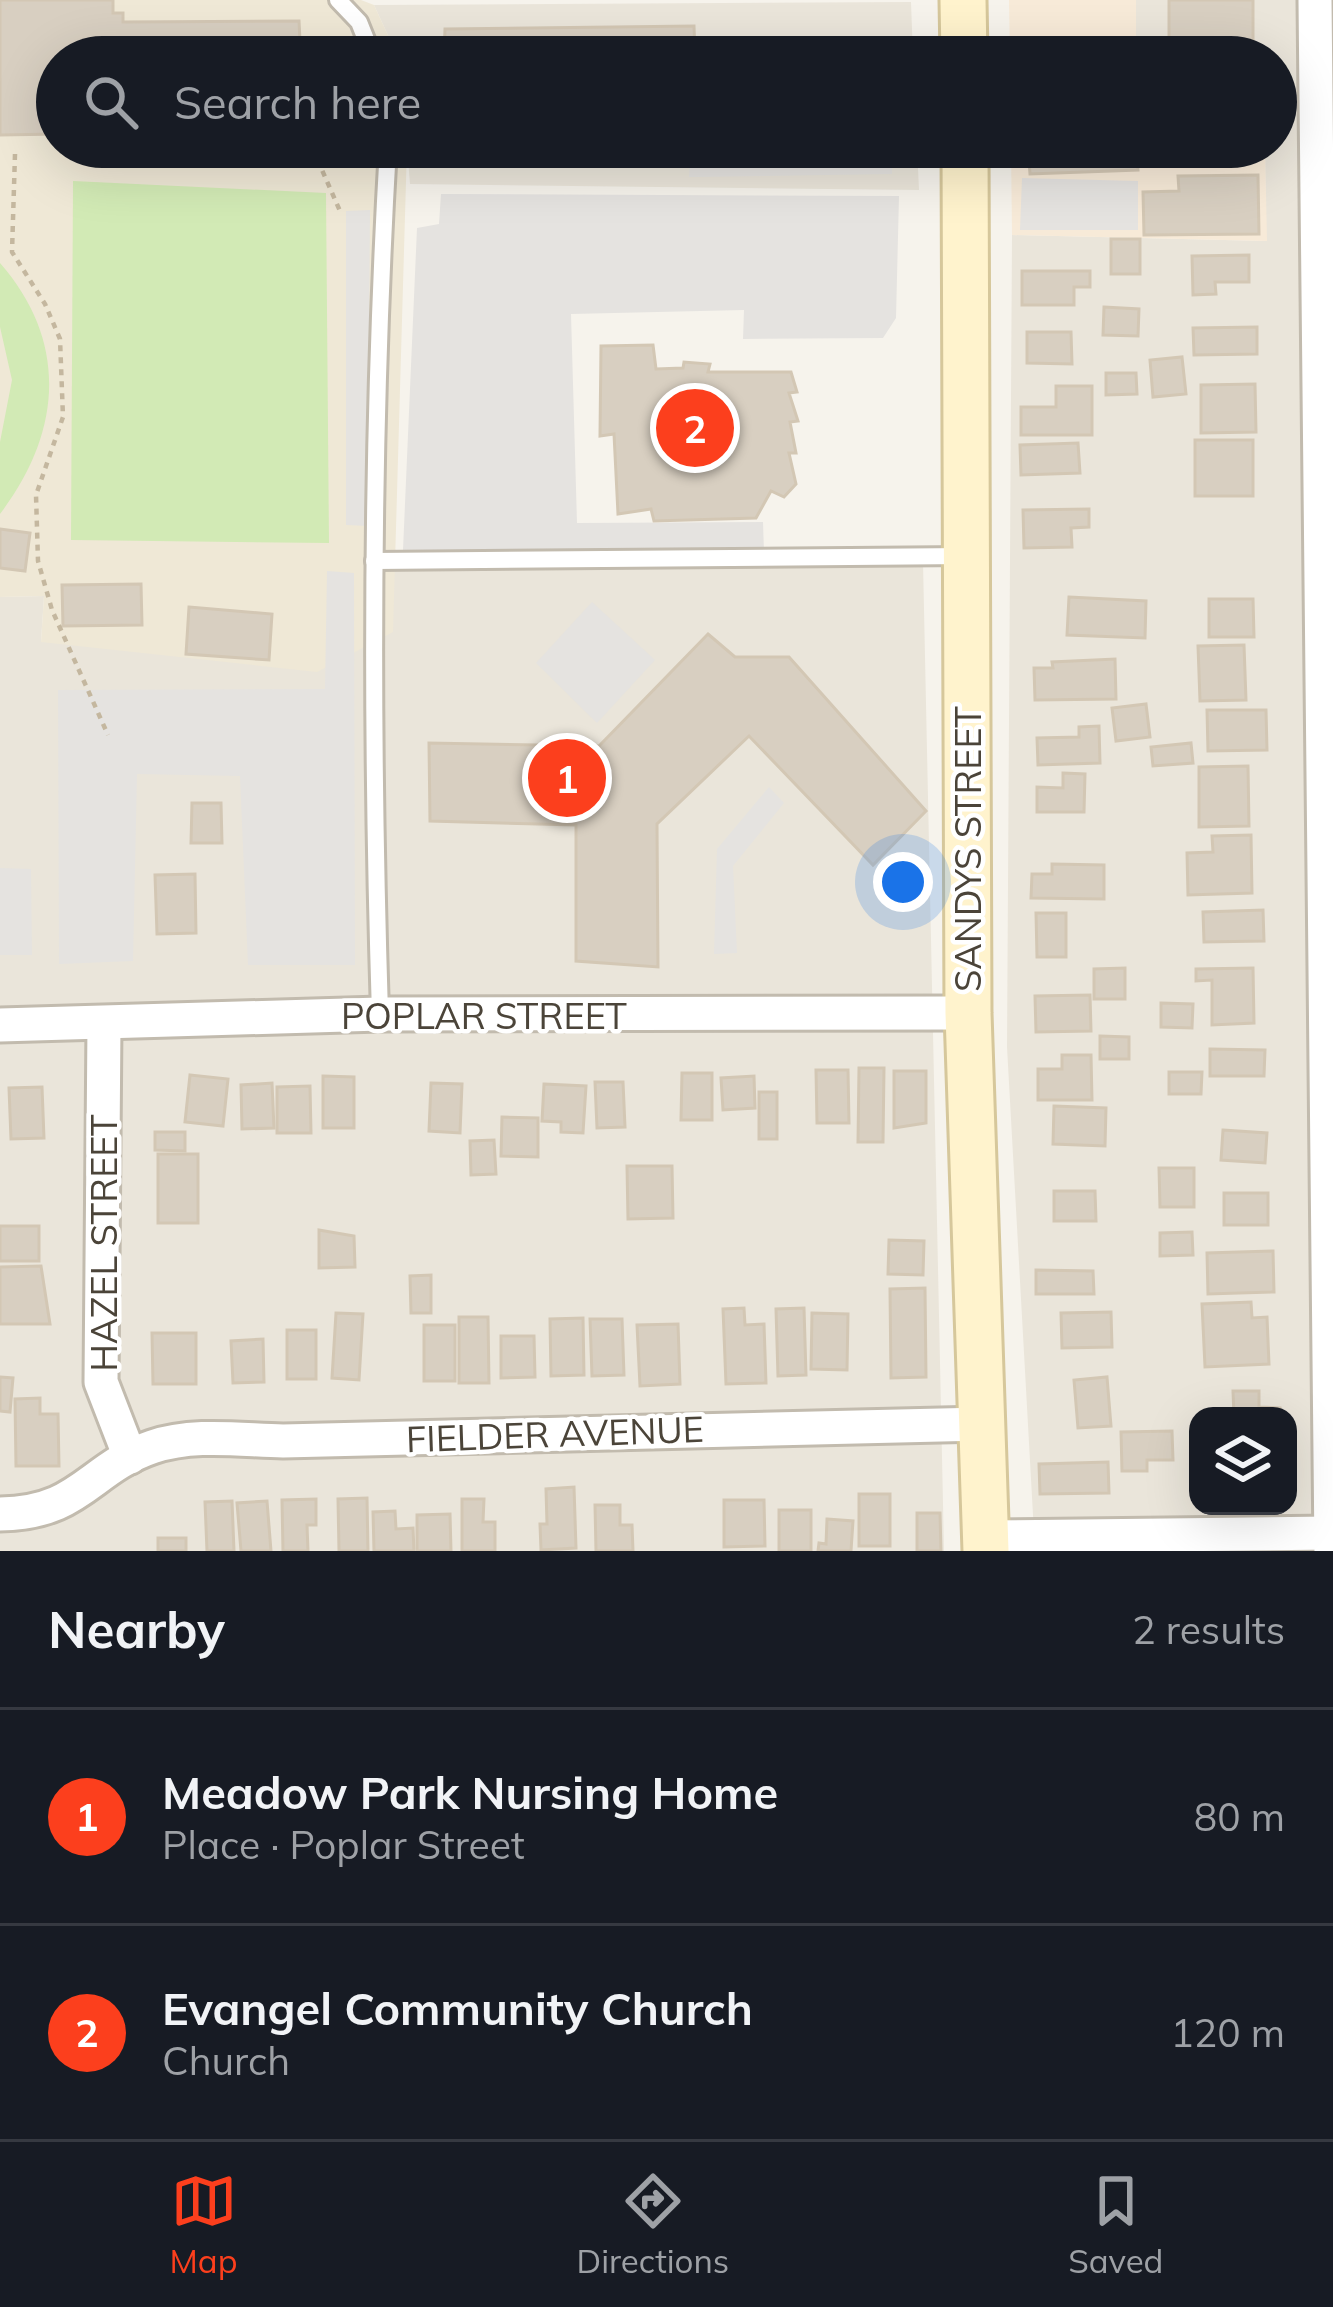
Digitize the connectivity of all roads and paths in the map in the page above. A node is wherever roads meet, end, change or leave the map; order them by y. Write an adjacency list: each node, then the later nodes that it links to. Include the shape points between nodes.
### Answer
1 (338, 0): 4 (lane)
2 (963, 0): 5 (street)
3 (1315, 0): 19 (street)
4 (365, 36)
5 (964, 36)
6 (15, 154): 13 (path, via 12,252 60,338 63,417 36,495 38,561)
7 (322, 168): 10 (path)
8 (387, 168): 12 (lane)
9 (965, 168): 11 (street, SANDYS STREET)
10 (340, 211)
11 (968, 556): 12 (lane); 14 (street, SANDYS STREET)
12 (374, 561): 15 (lane, via 370,743)
13 (109, 735)
14 (968, 1013): 15 (street, POPLAR STREET); 18 (street, SANDYS STREET)
15 (380, 1014): 16 (street, POPLAR STREET)
16 (104, 1024): 17 (street, POPLAR STREET); 20 (street, HAZEL STREET, via 101,1382)
17 (0, 1025)
18 (983, 1424): 20 (street, FIELDER AVENUE, via 187,1438); 23 (street, SANDYS STREET)
19 (1332, 1428): 22 (street)
20 (130, 1457): 21 (street, FIELDER AVENUE, via 77,1497 36,1514)
21 (0, 1514)
22 (1331, 1542): 23 (street)
23 (986, 1544)

